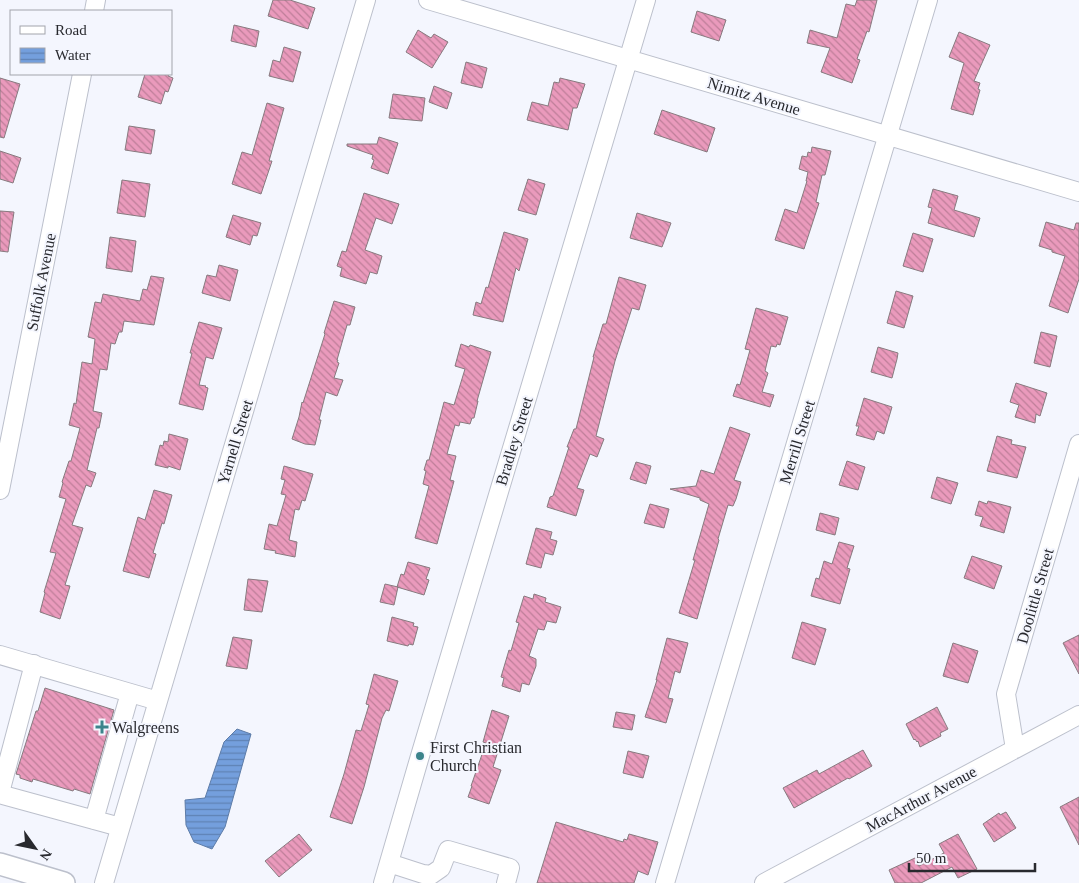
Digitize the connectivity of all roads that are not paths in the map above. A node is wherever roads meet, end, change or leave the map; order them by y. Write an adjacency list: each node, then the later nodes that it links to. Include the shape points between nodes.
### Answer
1 (366, 0): 14 (street, Yarnell Street)
2 (428, 0): 5 (street, Nimitz Avenue)
3 (646, 0): 5 (street, Bradley Street)
4 (928, 0): 7 (street, Merrill Street)
5 (628, 58): 7 (street, Nimitz Avenue); 19 (street, Bradley Street)
6 (82, 75): 10 (street, Suffolk Avenue)
7 (888, 136): 8 (street, Nimitz Avenue); 25 (street, Merrill Street)
8 (1079, 192)
9 (1079, 444): 16 (street, Doolittle Street, via 1006,694)
10 (0, 490)
11 (0, 654): 12 (street)
12 (34, 664): 13 (street); 17 (street, via 1,789 3,795)
13 (130, 693): 14 (street); 17 (street)
14 (158, 701): 18 (street, Yarnell Street)
15 (1079, 715): 16 (street, MacArthur Avenue)
16 (1015, 749): 26 (street, MacArthur Avenue)
17 (94, 820): 18 (street)
18 (120, 827): 22 (street, Yarnell Street)
19 (389, 863): 23 (street, Bradley Street); 24 (street, via 431,875 441,868 448,850 510,868)
20 (0, 864): 21 (main road)
21 (57, 882)
22 (104, 883)
23 (384, 883)
24 (506, 883)
25 (665, 883)
26 (764, 883)

